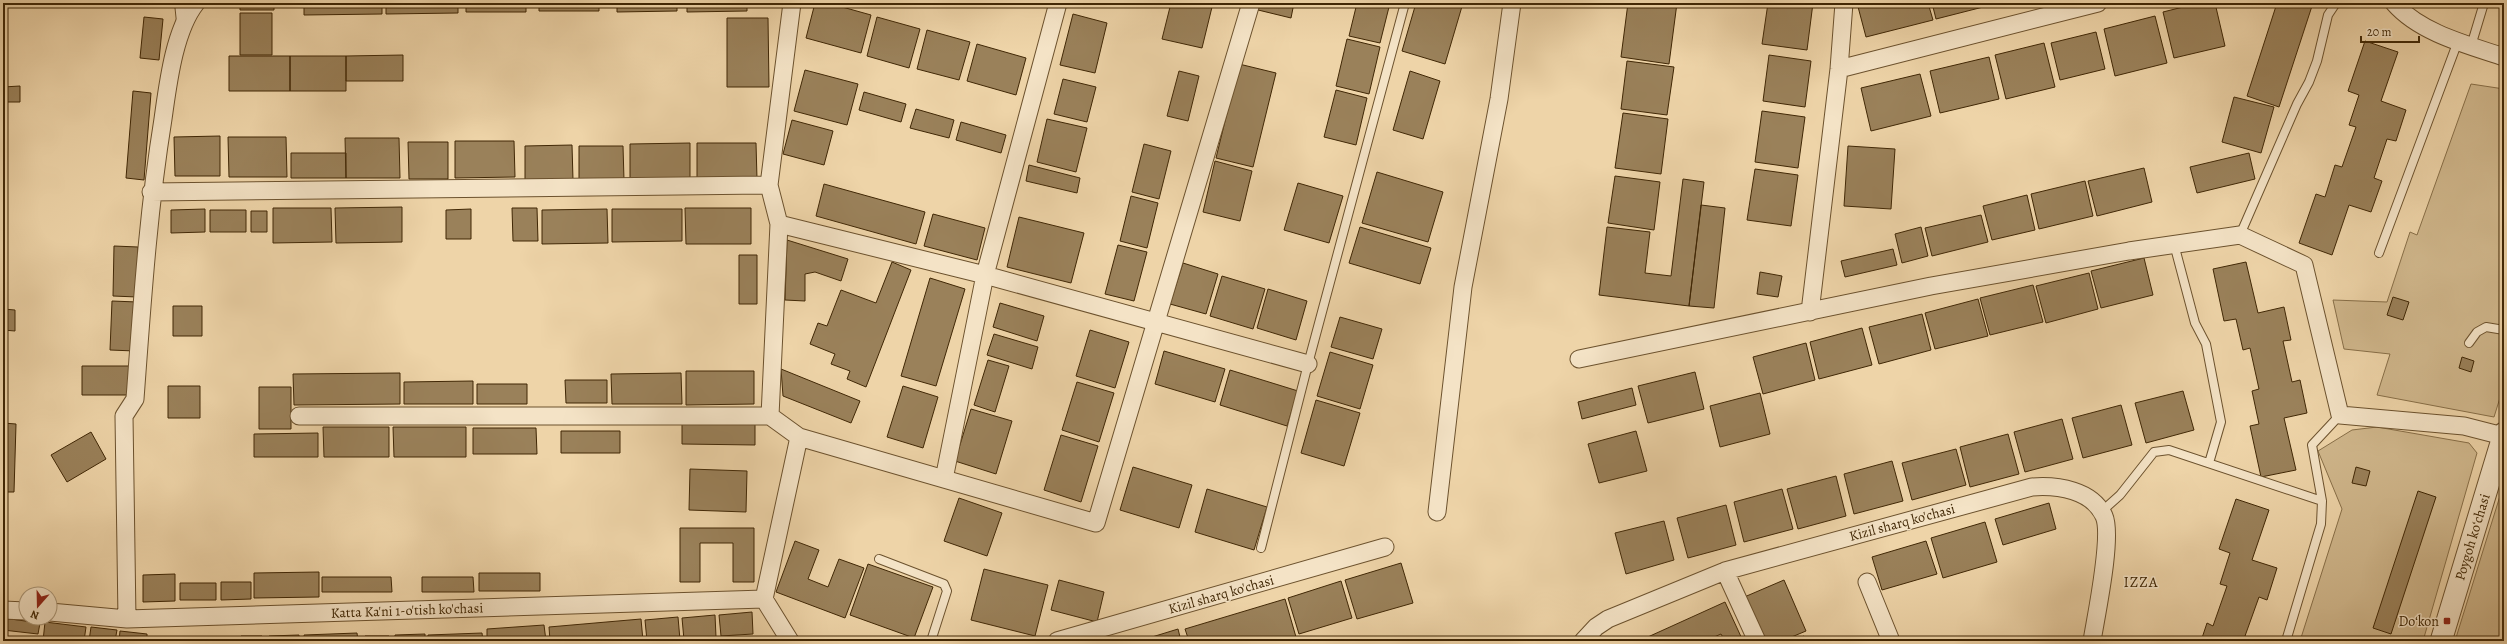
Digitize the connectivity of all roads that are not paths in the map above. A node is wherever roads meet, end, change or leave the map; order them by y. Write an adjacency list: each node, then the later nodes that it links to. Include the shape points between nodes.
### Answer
1 (179, 3): 13 (lane)
2 (196, 3): 13 (street)
3 (792, 3): 17 (street)
4 (1058, 3): 23 (street)
5 (1251, 3): 25 (street)
6 (1405, 3): 29 (lane)
7 (1512, 3): 38 (street, via 1499,99 1463,286)
8 (1844, 3): 16 (street)
9 (2098, 3): 16 (street)
10 (2336, 3): 20 (lane, via 2328,15 2309,82)
11 (2394, 3): 14 (street, via 2418,22)
12 (2484, 3): 14 (lane)
13 (182, 32): 18 (street, via 169,78)
14 (2465, 43): 15 (street); 22 (lane)
15 (2504, 57)
16 (1839, 69): 24 (street)
17 (769, 184): 18 (street); 19 (street)
18 (151, 192): 49 (street, via 135,399 124,416)
19 (779, 224): 23 (street); 32 (street)
20 (2240, 235): 21 (street); 30 (street, via 2304,264)
21 (2174, 244): 24 (street, via 1931,286); 35 (lane, via 2195,323 2206,344 2222,422)
22 (2379, 253)
23 (984, 275): 25 (street); 36 (street)
24 (1810, 312): 28 (street)
25 (1156, 323): 29 (street); 36 (street, via 1096,523)
26 (2504, 330): 27 (lane, via 2486,327 2477,332)
27 (2469, 343)
28 (1579, 359)
29 (1308, 364): 41 (lane)
30 (2340, 414): 33 (street, via 2464,426); 37 (lane, via 2312,445)
31 (299, 416): 32 (street)
32 (770, 416): 34 (street)
33 (2504, 435): 58 (street, Poygoh koʻchasi)
34 (799, 437): 36 (street); 45 (street)
35 (2209, 463): 37 (lane); 39 (lane, via 2169,450 2154,452 2120,496)
36 (944, 478)
37 (2322, 501): 57 (lane, via 2321,524)
38 (1437, 512)
39 (2101, 512): 43 (street, Kizil sharq ko'chasi, via 2086,497 2073,490 2060,487 2032,487); 56 (street, via 2105,517 2106,542)
40 (1385, 547): 52 (street, Kizil sharq ko'chasi)
41 (1261, 548)
42 (878, 559): 51 (lane, via 944,584 947,591)
43 (1725, 571): 53 (street, Kizil sharq ko'chasi, via 1608,620); 54 (street)
44 (1867, 582): 55 (street)
45 (764, 599): 49 (street, Katta Ka'ni 1-o'tish ko'chasi); 50 (street)
46 (3, 610): 47 (street)
47 (18, 611)
48 (58, 613): 49 (street, Katta Ka'ni 1-o'tish ko'chasi)
49 (127, 619)
50 (790, 641)
51 (931, 641)
52 (1057, 641)
53 (1583, 641)
54 (1757, 641)
55 (1891, 641)
56 (2092, 641)
57 (2286, 641)
58 (2441, 641)

